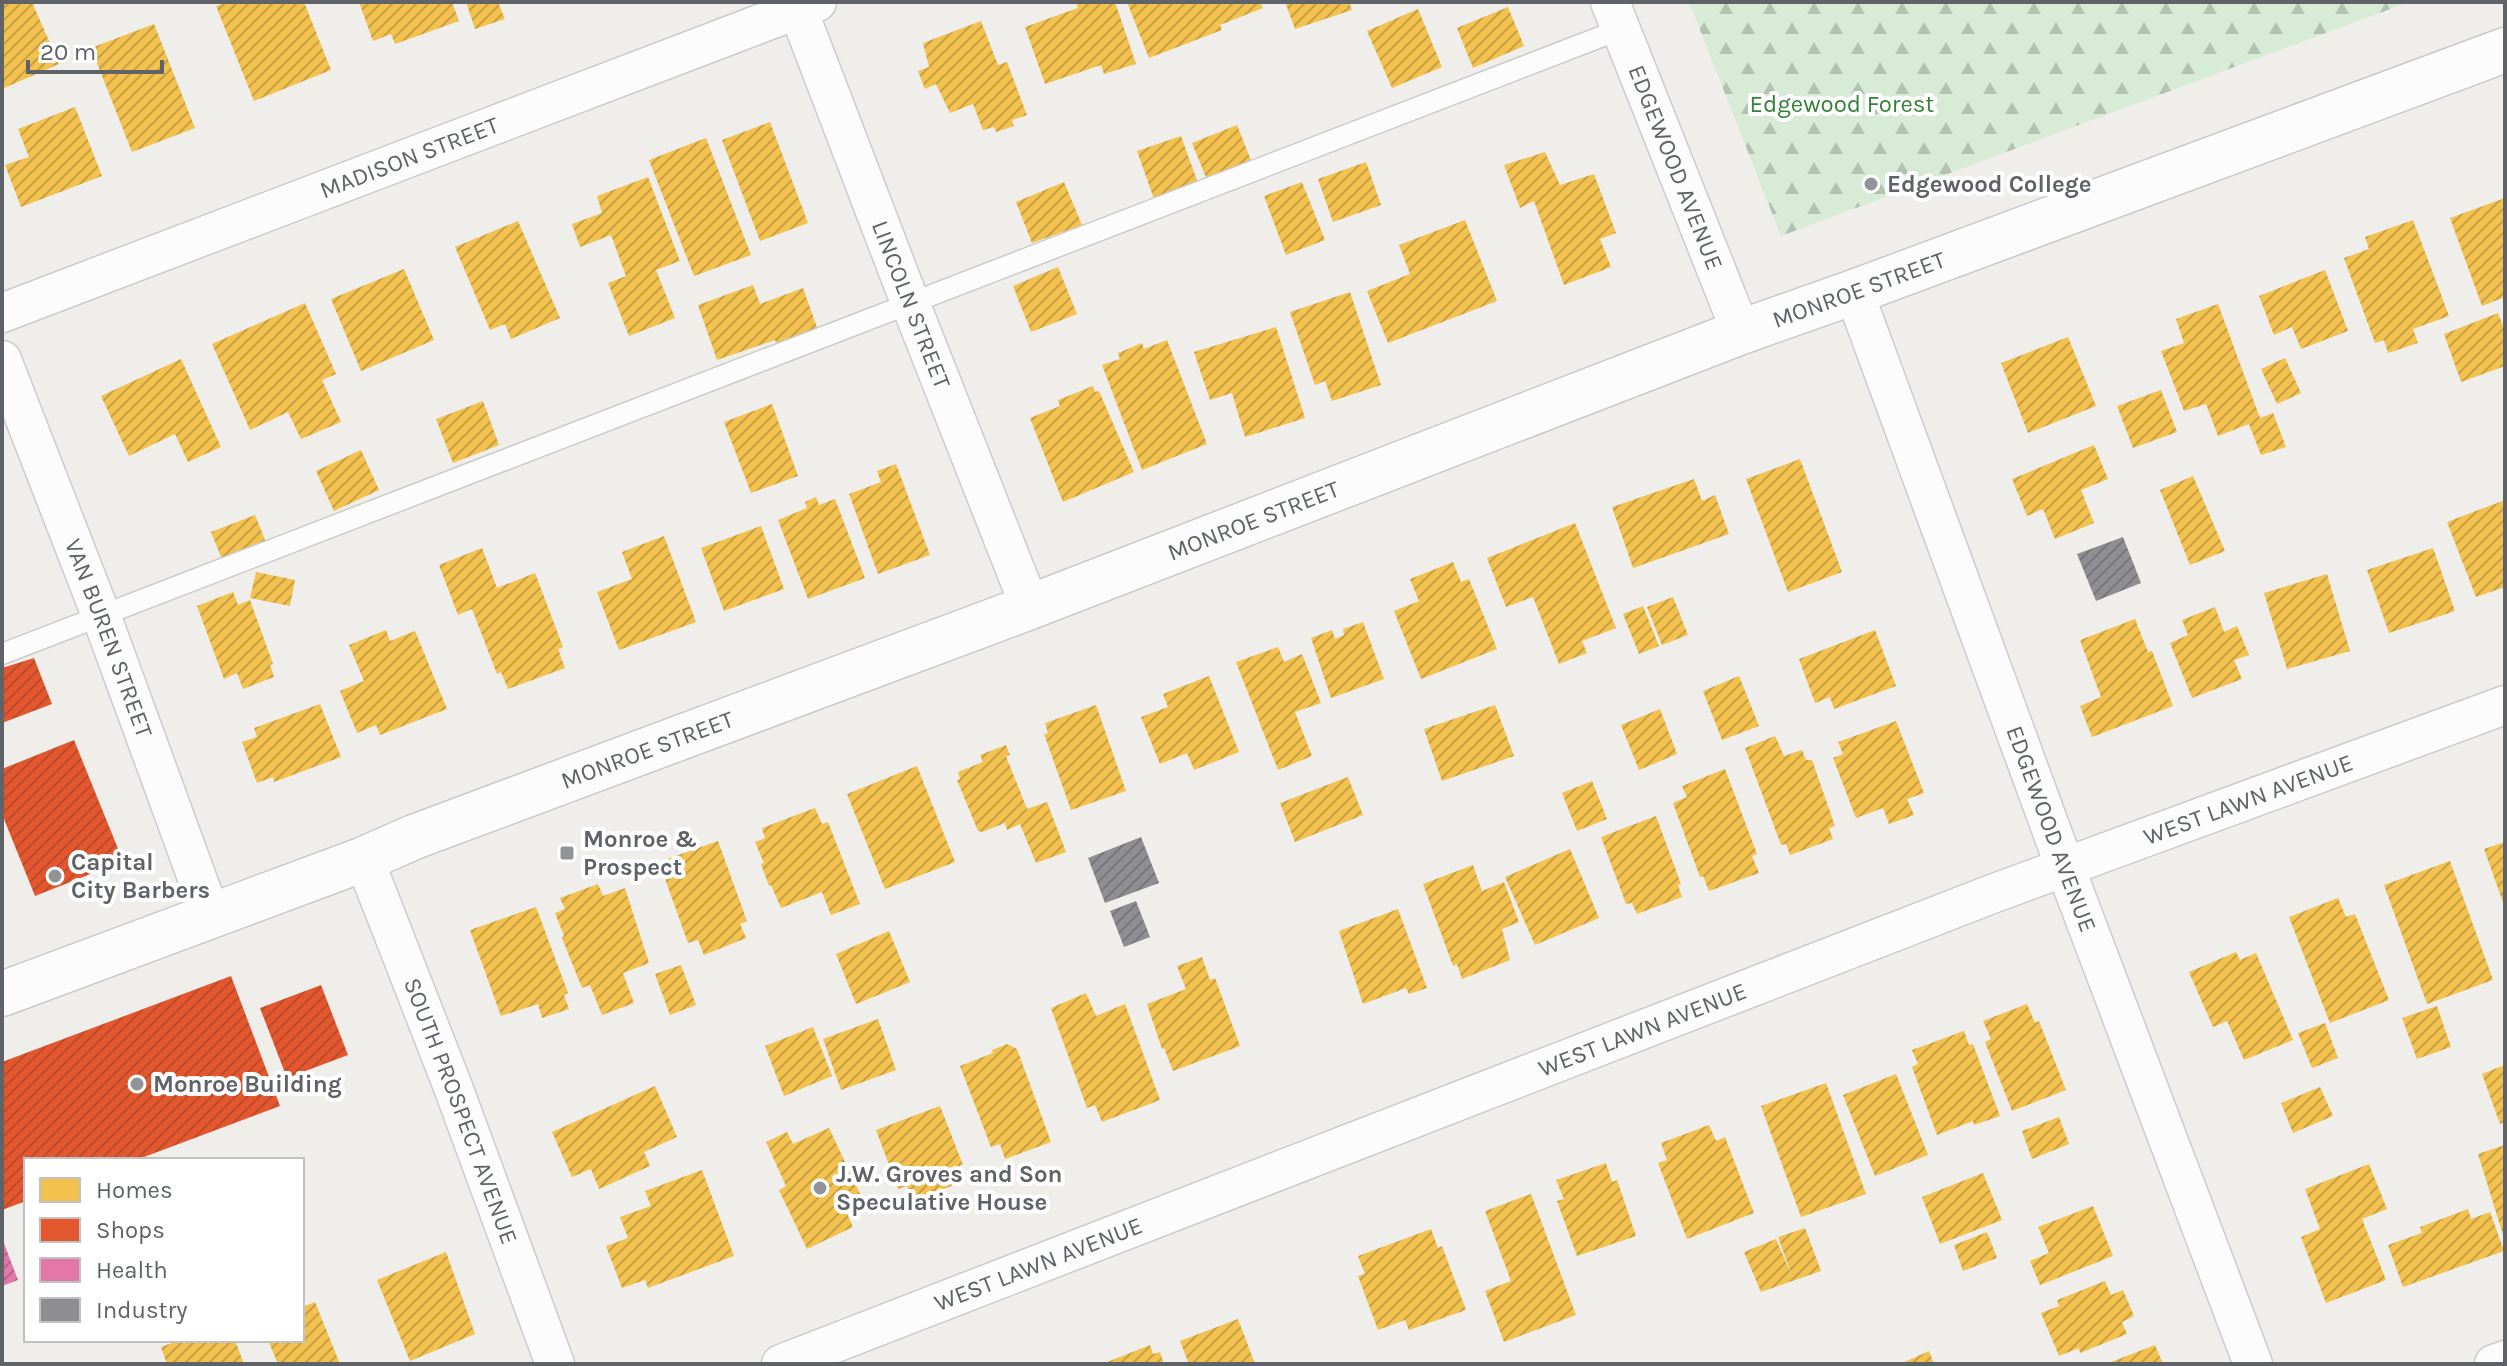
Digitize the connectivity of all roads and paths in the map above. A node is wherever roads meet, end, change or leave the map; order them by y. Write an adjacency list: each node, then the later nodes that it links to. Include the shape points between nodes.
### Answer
1 (803, 4): 5 (street, LINCOLN STREET); 6 (street, MADISON STREET)
2 (1615, 15): 5 (lane); 7 (street, EDGEWOOD AVENUE)
3 (2505, 50): 4 (main road, MONROE STREET)
4 (1854, 292): 7 (main road, MONROE STREET); 14 (street, EDGEWOOD AVENUE)
5 (911, 305): 9 (street, LINCOLN STREET); 10 (lane)
6 (2, 313)
7 (1741, 332): 9 (main road, MONROE STREET)
8 (2, 360): 10 (street, VAN BUREN STREET)
9 (1030, 607): 13 (main road, MONROE STREET)
10 (101, 615): 11 (lane); 15 (street, VAN BUREN STREET)
11 (2, 654)
12 (2505, 705): 14 (street, WEST LAWN AVENUE)
13 (364, 859): 15 (main road, MONROE STREET); 18 (street, SOUTH PROSPECT AVENUE)
14 (2065, 867): 19 (street, WEST LAWN AVENUE); 20 (street, EDGEWOOD AVENUE)
15 (211, 916): 16 (main road, MONROE STREET)
16 (2, 994)
17 (2505, 1360): 21 (street)
18 (555, 1364)
19 (781, 1364)
20 (2253, 1364)
21 (2494, 1364)

